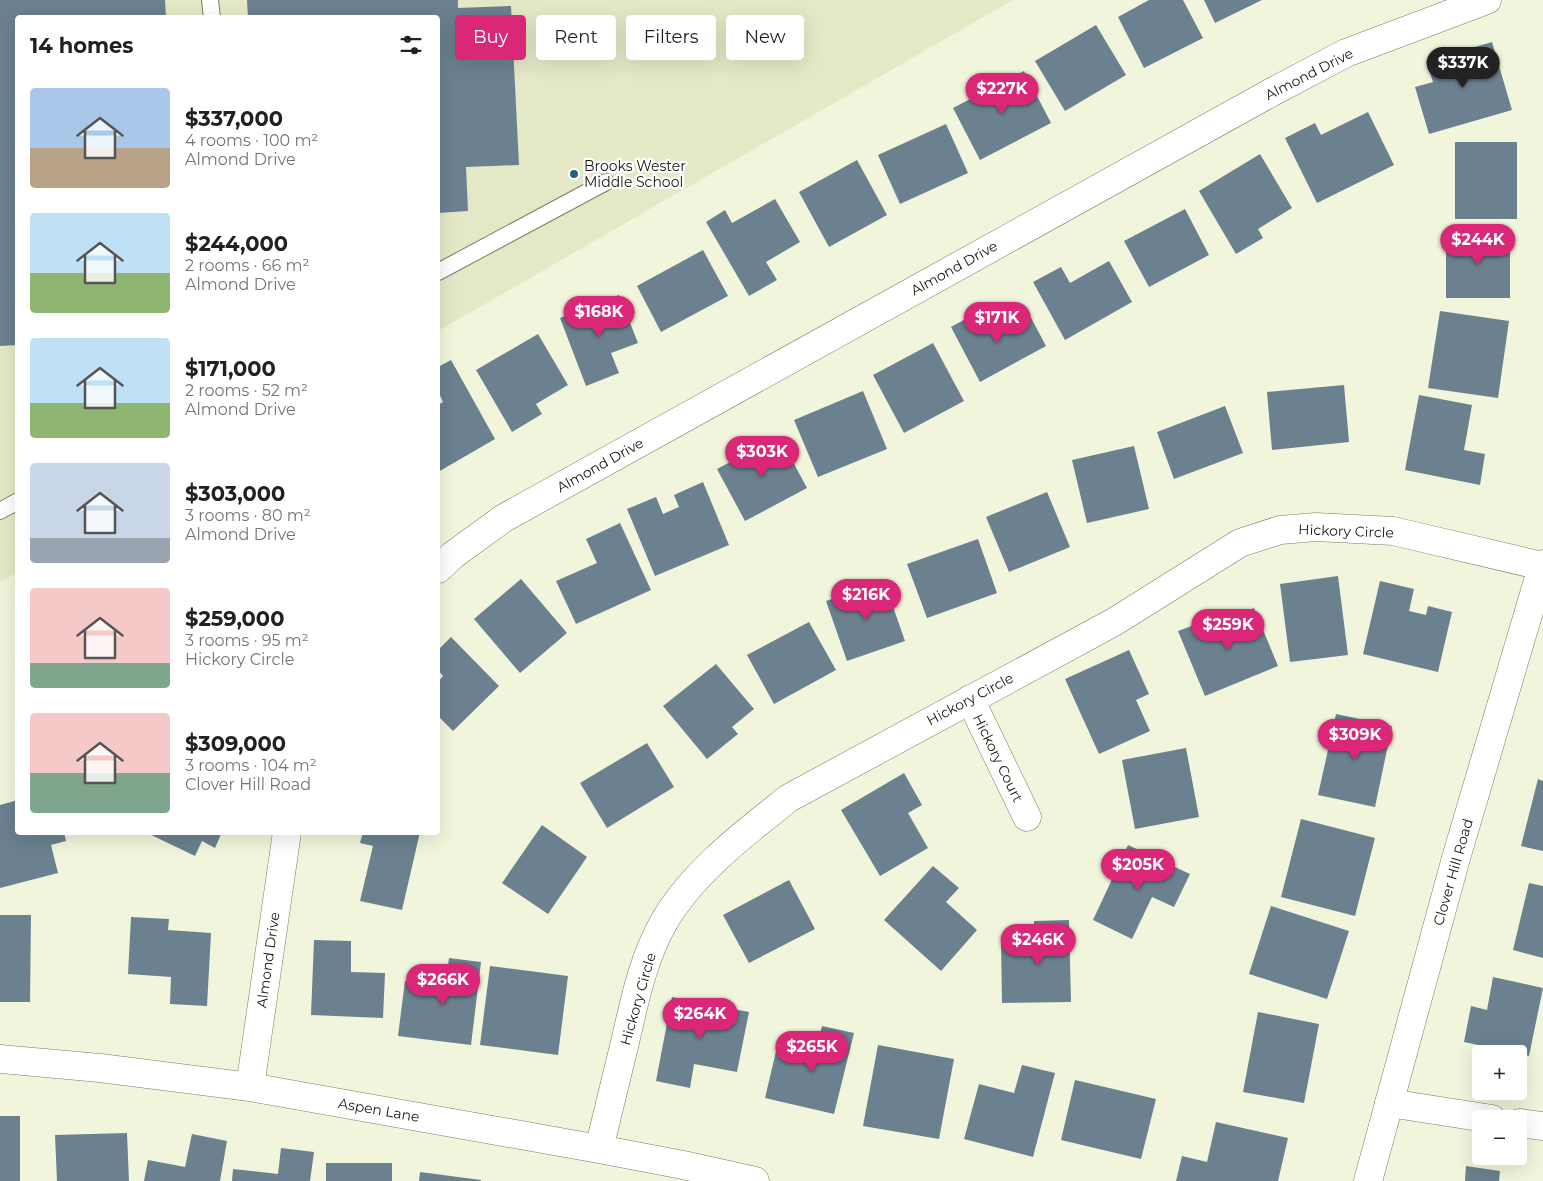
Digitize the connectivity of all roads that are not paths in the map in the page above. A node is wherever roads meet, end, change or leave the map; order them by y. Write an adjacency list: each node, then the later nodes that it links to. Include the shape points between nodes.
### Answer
1 (210, 0): 3 (lane)
2 (1487, 0): 9 (street, Almond Drive, via 1346,53 1274,91 504,518)
3 (212, 15)
4 (606, 182): 5 (lane)
5 (440, 271)
6 (15, 502): 7 (lane)
7 (0, 510)
8 (1543, 565): 10 (street, Hickory Circle, via 1394,531 1316,527 1280,530 1240,543 1114,622); 15 (street, Clover Hill Road, via 1456,858)
9 (440, 567)
10 (970, 699): 11 (street, Hickory Court); 19 (street, Hickory Circle, via 789,798 742,835 692,884 666,920 650,952 635,999)
11 (1027, 817)
12 (287, 835): 14 (street, Almond Drive)
13 (0, 1059): 14 (street, Aspen Lane)
14 (250, 1087): 19 (street, Aspen Lane)
15 (1389, 1103): 16 (street); 21 (street, Clover Hill Road)
16 (1472, 1116)
17 (1527, 1124): 18 (street)
18 (1543, 1126)
19 (599, 1149): 20 (street, Aspen Lane)
20 (756, 1181)
21 (1368, 1181)

